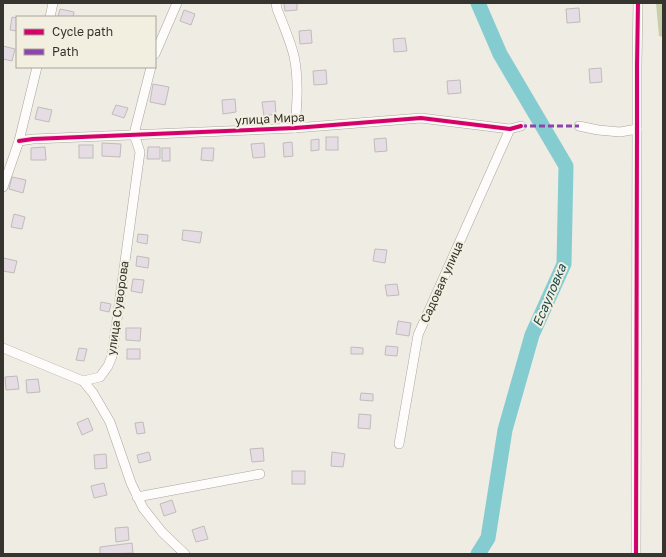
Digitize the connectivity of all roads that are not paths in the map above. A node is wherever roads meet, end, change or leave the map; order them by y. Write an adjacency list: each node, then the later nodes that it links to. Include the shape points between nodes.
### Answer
1 (53, 3): 5 (street)
2 (177, 3): 6 (street)
3 (276, 3): 11 (street, via 294,56 297,94)
4 (638, 3): 13 (street)
5 (50, 16)
6 (156, 52)
7 (37, 68): 15 (street)
8 (151, 68): 14 (street)
9 (521, 126): 12 (street, улица Мира)
10 (579, 126): 13 (street, via 620,132)
11 (295, 128): 12 (street, улица Мира, via 421,118); 14 (street, улица Мира)
12 (510, 129): 19 (street, Садовая улица, via 418,335)
13 (637, 129): 23 (street)
14 (134, 134): 15 (street, улица Мира); 18 (street, улица Суворова, via 140,152 112,356 100,376)
15 (19, 141): 16 (street)
16 (3, 187)
17 (3, 348): 18 (street)
18 (83, 381): 21 (street, via 110,422)
19 (399, 444)
20 (260, 474): 21 (street)
21 (137, 497): 22 (street, via 162,532)
22 (185, 554)
23 (636, 554)

